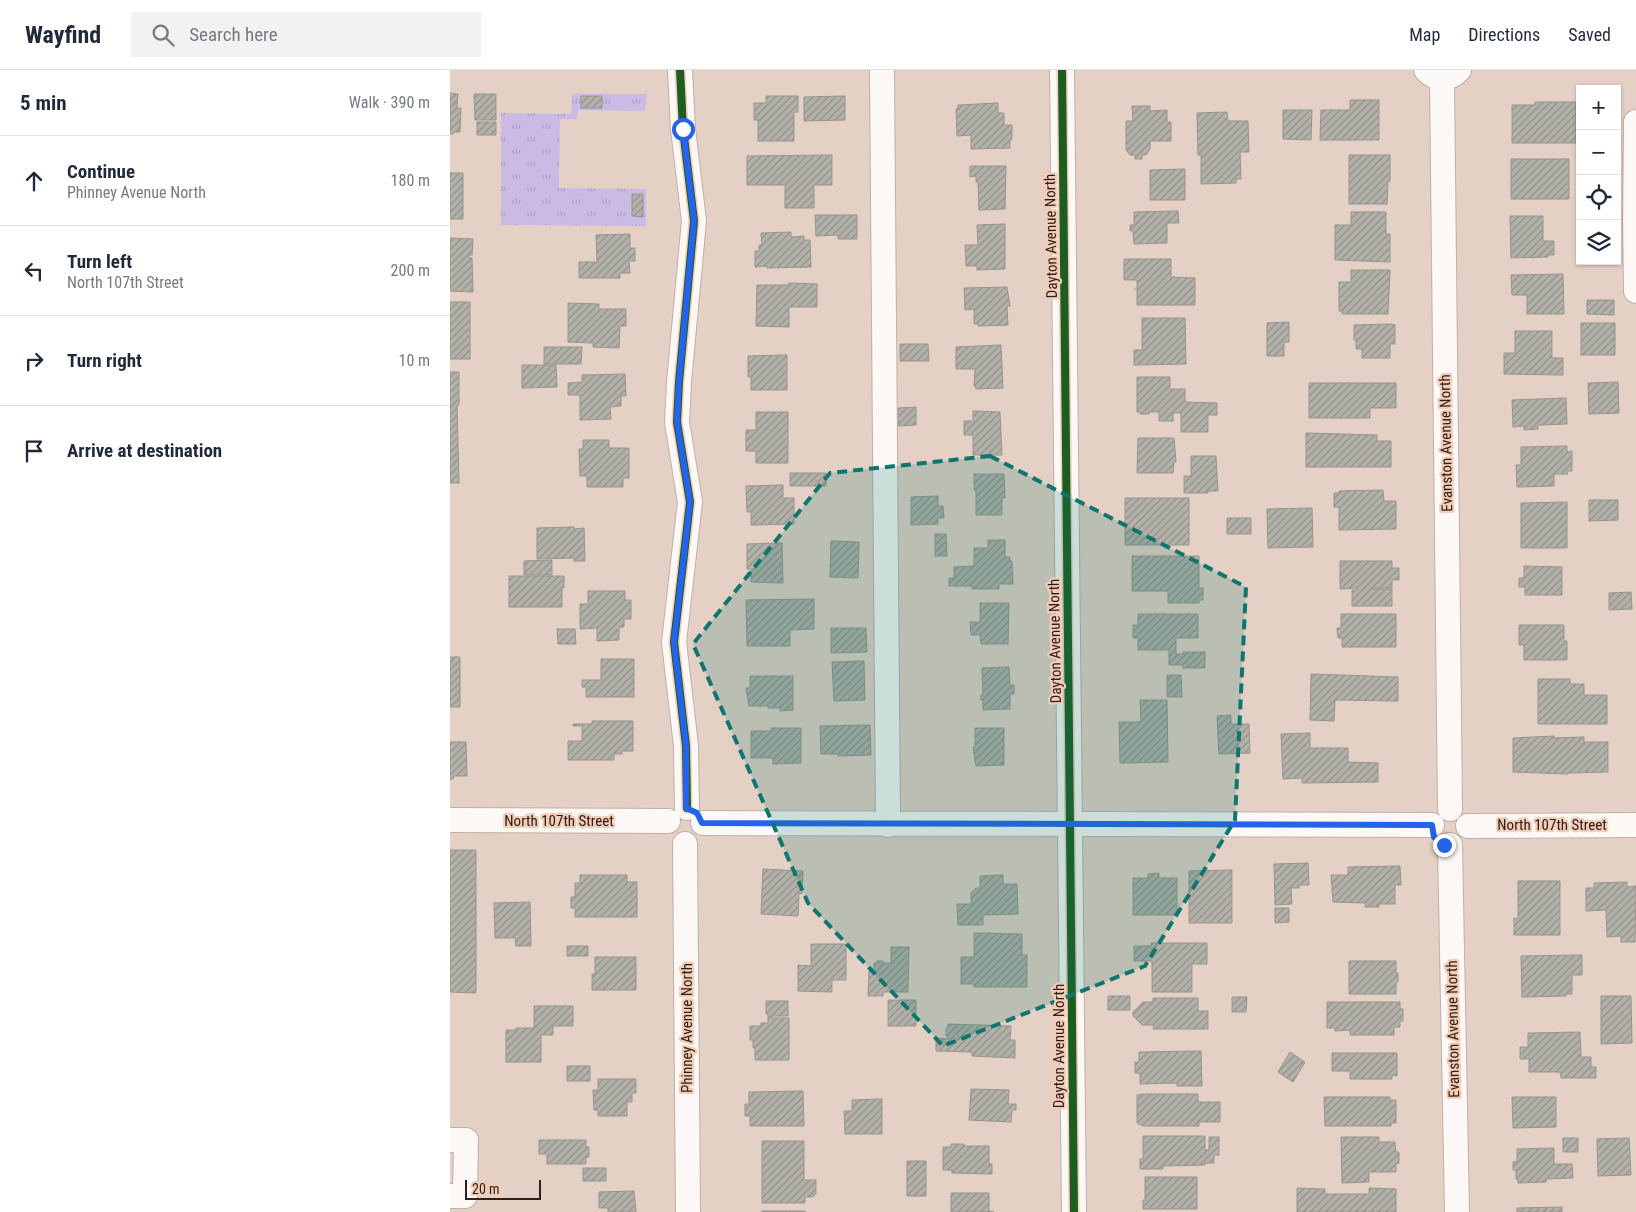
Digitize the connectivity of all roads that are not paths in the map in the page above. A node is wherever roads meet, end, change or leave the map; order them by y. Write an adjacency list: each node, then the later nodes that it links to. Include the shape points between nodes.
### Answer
1 (680, 70): 8 (street, via 694,220 677,422 690,502 674,642 686,746)
2 (882, 70): 10 (street)
3 (1062, 70): 11 (street, Dayton Avenue North)
4 (1442, 72): 7 (street, Evanston Avenue North)
5 (1636, 122): 6 (street)
6 (1636, 291)
7 (1450, 809): 12 (street, via 1437,814); 14 (street, via 1464,815)
8 (686, 818): 9 (street, North 107th Street); 10 (street, North 107th Street); 18 (street, Phinney Avenue North, via 668,830 674,840 685,844)
9 (450, 820)
10 (888, 825): 11 (street, North 107th Street)
11 (1071, 825): 12 (street, North 107th Street); 19 (street, Dayton Avenue North)
12 (1432, 825): 15 (street, via 1434,837 1444,845)
13 (1636, 825): 14 (street, North 107th Street)
14 (1468, 826): 15 (street, via 1462,841)
15 (1450, 845): 20 (street, Evanston Avenue North)
16 (458, 1140): 17 (street, via 465,1196)
17 (450, 1196)
18 (688, 1212)
19 (1074, 1212)
20 (1457, 1212)

